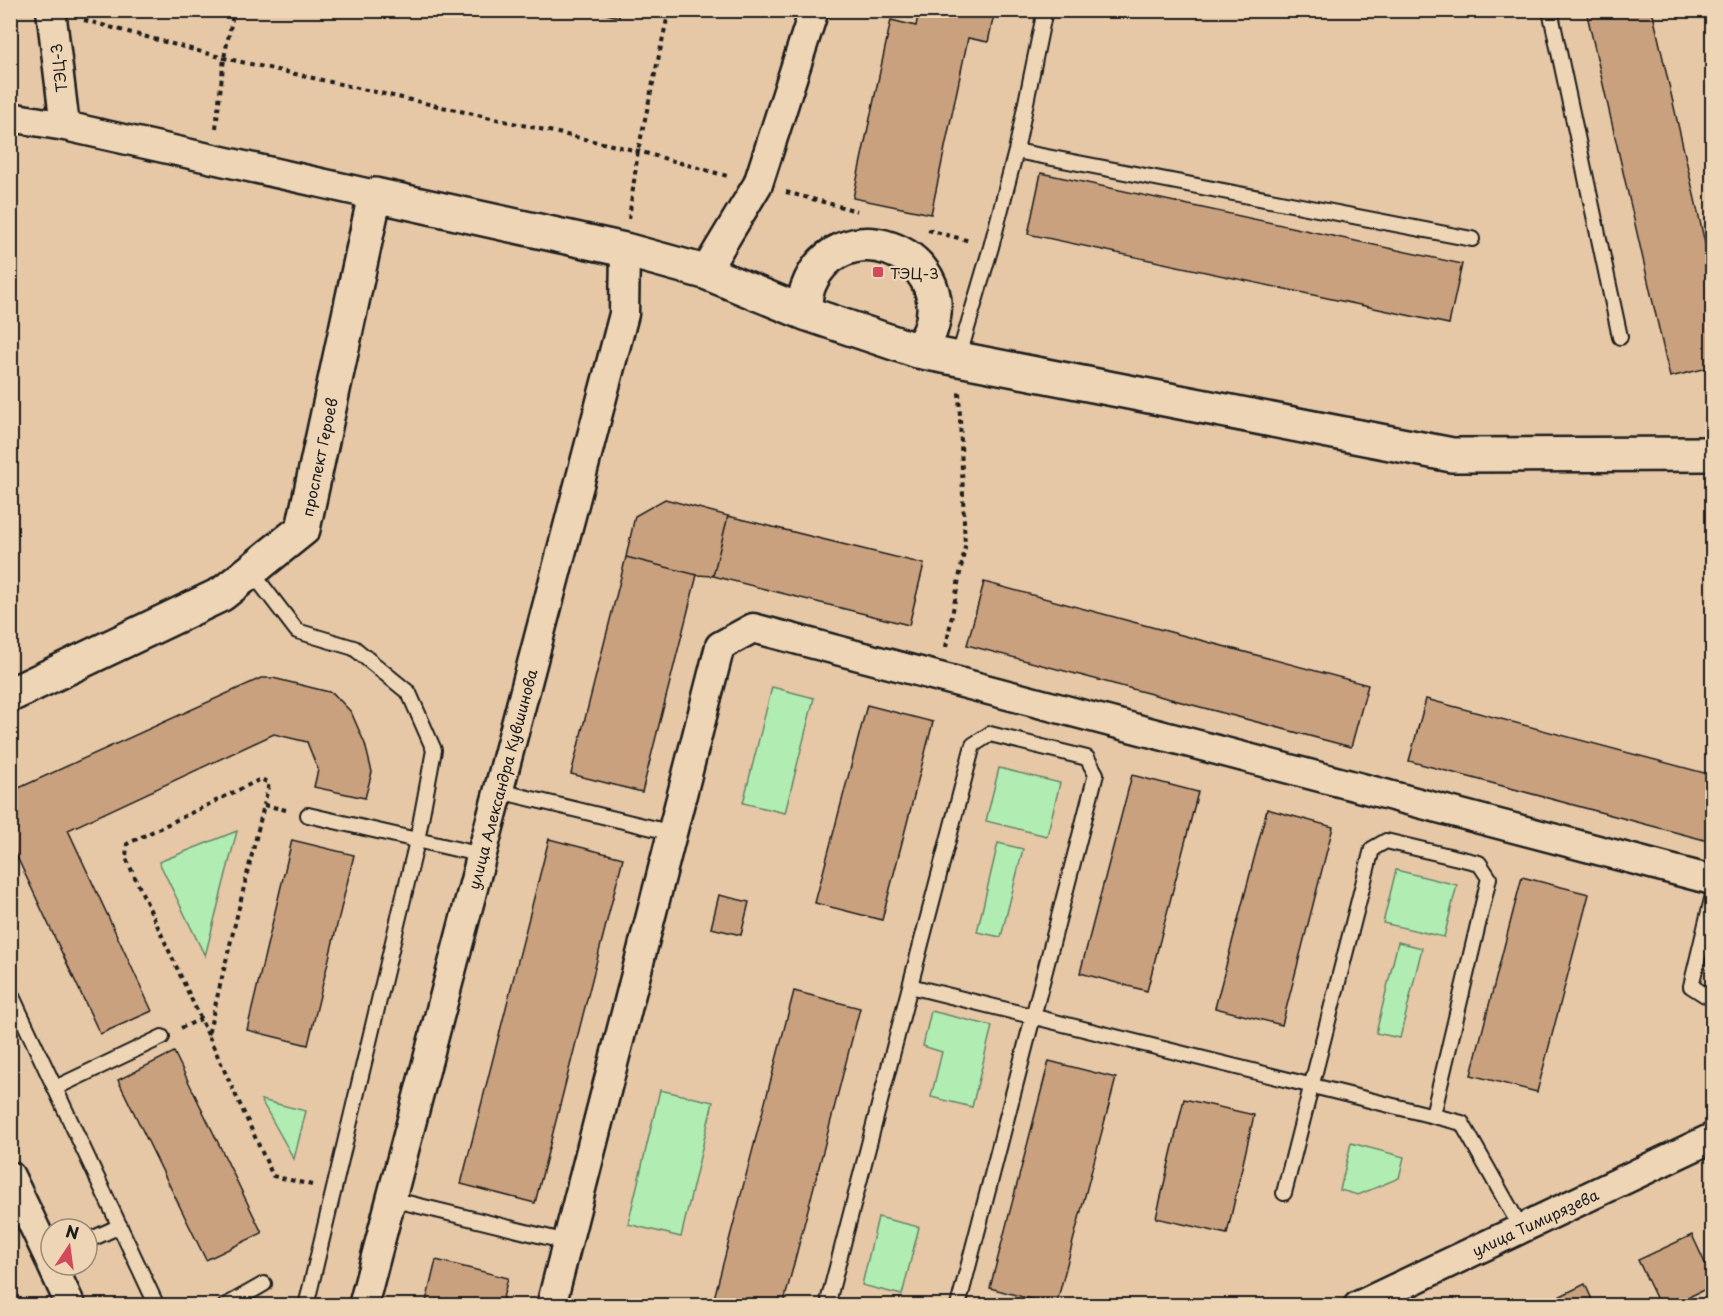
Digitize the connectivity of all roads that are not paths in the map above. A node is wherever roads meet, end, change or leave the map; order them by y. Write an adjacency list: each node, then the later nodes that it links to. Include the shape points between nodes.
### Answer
1 (814, 10): 11 (street, via 758,184)
2 (1045, 10): 7 (lane)
3 (1550, 10): 13 (lane)
4 (51, 11): 6 (street, ТЭЦ-3)
5 (10, 117): 6 (street)
6 (65, 126): 8 (street)
7 (1016, 151): 9 (lane); 15 (lane)
8 (375, 195): 10 (street); 17 (street, проспект Героев, via 303,529)
9 (1472, 239)
10 (626, 250): 11 (street); 19 (street, улица Александра Кувшинова, via 624,314)
11 (705, 272): 12 (street)
12 (805, 313): 14 (street); 14 (street, via 807,292 815,273 829,258 847,248 887,246 921,270 930,288 934,310 930,332)
13 (1620, 337)
14 (918, 351): 15 (street)
15 (958, 359): 16 (street, via 1452,455)
16 (1713, 454)
17 (250, 571): 18 (street, проспект Героев, via 222,594); 22 (lane, via 297,631 354,648 409,693 434,750)
18 (10, 695)
19 (499, 791): 21 (lane); 23 (street, улица Александра Кувшинова)
20 (308, 815): 22 (lane)
21 (672, 833): 24 (street, via 720,646 753,627); 42 (street)
22 (417, 841): 23 (lane); 48 (lane)
23 (482, 855): 37 (street, улица Александра Кувшинова)
24 (1713, 880)
25 (1713, 899): 28 (lane, via 1691,986 1705,995)
26 (910, 986): 29 (lane); 29 (lane, via 973,745 990,734 1077,755 1087,758 1096,774); 51 (lane, via 829,1298)
27 (10, 992): 32 (lane)
28 (1713, 993)
29 (1032, 1016): 31 (lane); 52 (lane)
30 (162, 1037): 32 (lane)
31 (1312, 1085): 33 (lane); 33 (lane, via 1372,849 1386,841 1479,863 1489,878); 36 (lane)
32 (56, 1088): 38 (lane)
33 (1433, 1115): 39 (lane, via 1462,1123)
34 (1713, 1138): 39 (street, улица Тимирязева)
35 (10, 1176): 40 (street)
36 (1284, 1193)
37 (391, 1199): 42 (lane); 49 (street, улица Александра Кувшинова)
38 (120, 1226): 41 (lane); 46 (lane)
39 (1521, 1228): 53 (street, улица Тимирязева)
40 (39, 1236)
41 (99, 1236)
42 (567, 1242): 50 (street)
43 (58, 1277): 45 (street)
44 (264, 1284): 47 (lane)
45 (71, 1305)
46 (157, 1305)
47 (225, 1305)
48 (306, 1305)
49 (363, 1305)
50 (551, 1305)
51 (833, 1305)
52 (958, 1305)
53 (1358, 1305)

